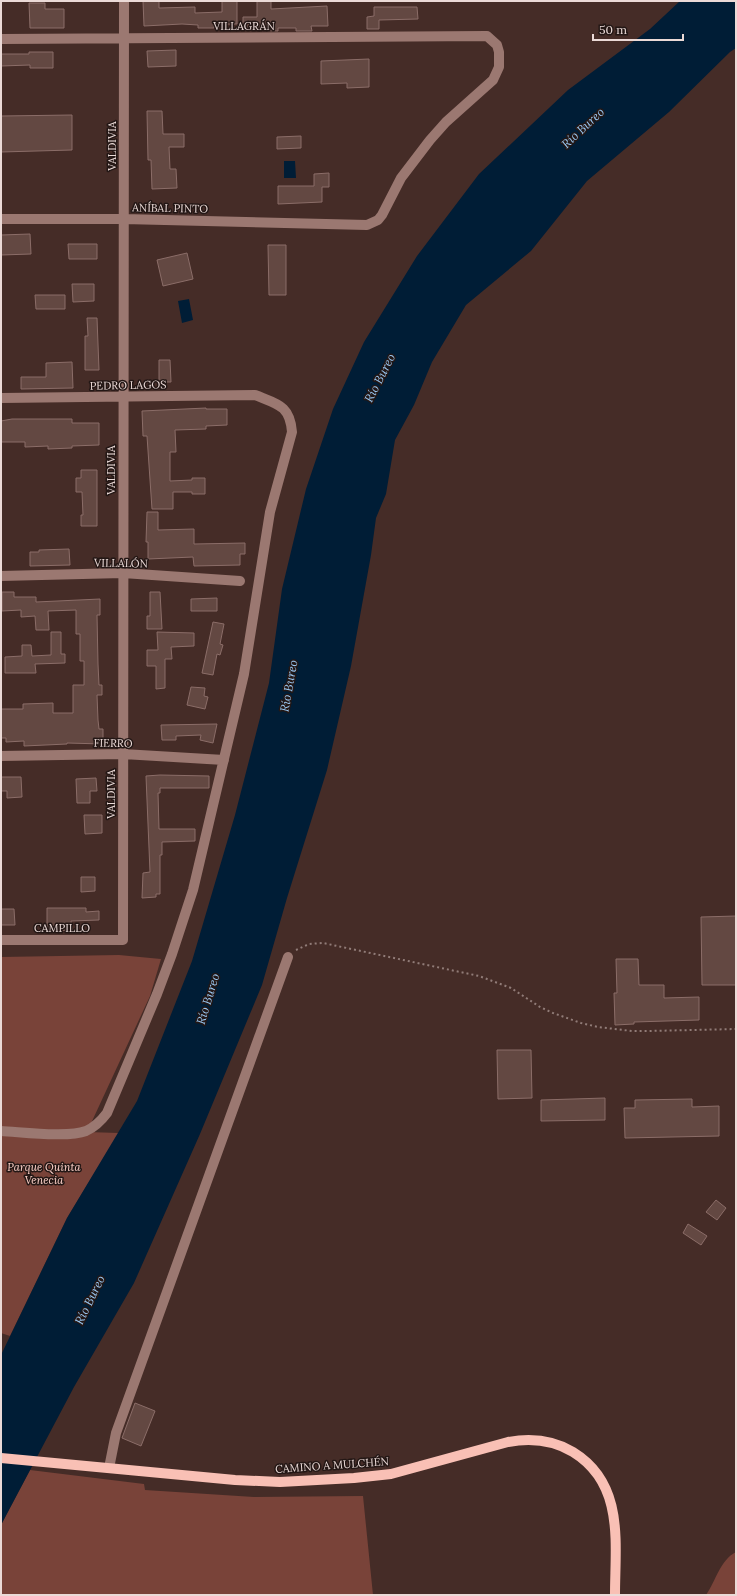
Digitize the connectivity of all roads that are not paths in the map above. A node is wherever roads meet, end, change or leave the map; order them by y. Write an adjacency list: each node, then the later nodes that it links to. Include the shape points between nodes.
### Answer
1 (124, 1): 4 (street, VALDIVIA)
2 (487, 36): 4 (street, VILLAGRÁN); 6 (street, ANÍBAL PINTO, via 497,45 499,52 499,67 493,80 430,140 408,168 378,220 367,225)
3 (1, 39): 4 (street, VILLAGRÁN)
4 (124, 39): 6 (street, VALDIVIA)
5 (1, 218): 6 (street, ANÍBAL PINTO)
6 (124, 219): 7 (street, VALDIVIA)
7 (123, 396): 8 (street, PEDRO LAGOS); 9 (street, VALDIVIA); 14 (street, PEDRO LAGOS, via 255,395 282,406 290,420 292,439 270,512 250,637)
8 (1, 398)
9 (123, 573): 10 (street, VILLALÓN); 11 (street, VILLALÓN); 12 (street, VALDIVIA)
10 (1, 576)
11 (240, 581)
12 (123, 754): 13 (street, FIERRO); 14 (street, FIERRO); 16 (street, VALDIVIA)
13 (1, 756)
14 (224, 760): 18 (street, via 183,922 157,994 107,1113 96,1125 77,1133)
15 (1, 940): 16 (street, CAMPILLO)
16 (123, 940)
17 (288, 957): 20 (street, via 116,1433)
18 (1, 1131)
19 (1, 1458): 20 (main road, CAMINO A MULCHÉN)
20 (109, 1468): 21 (main road, CAMINO A MULCHÉN, via 235,1480 318,1480 391,1474 508,1442 548,1442 569,1450 586,1461 608,1492 615,1524)
21 (615, 1595)

